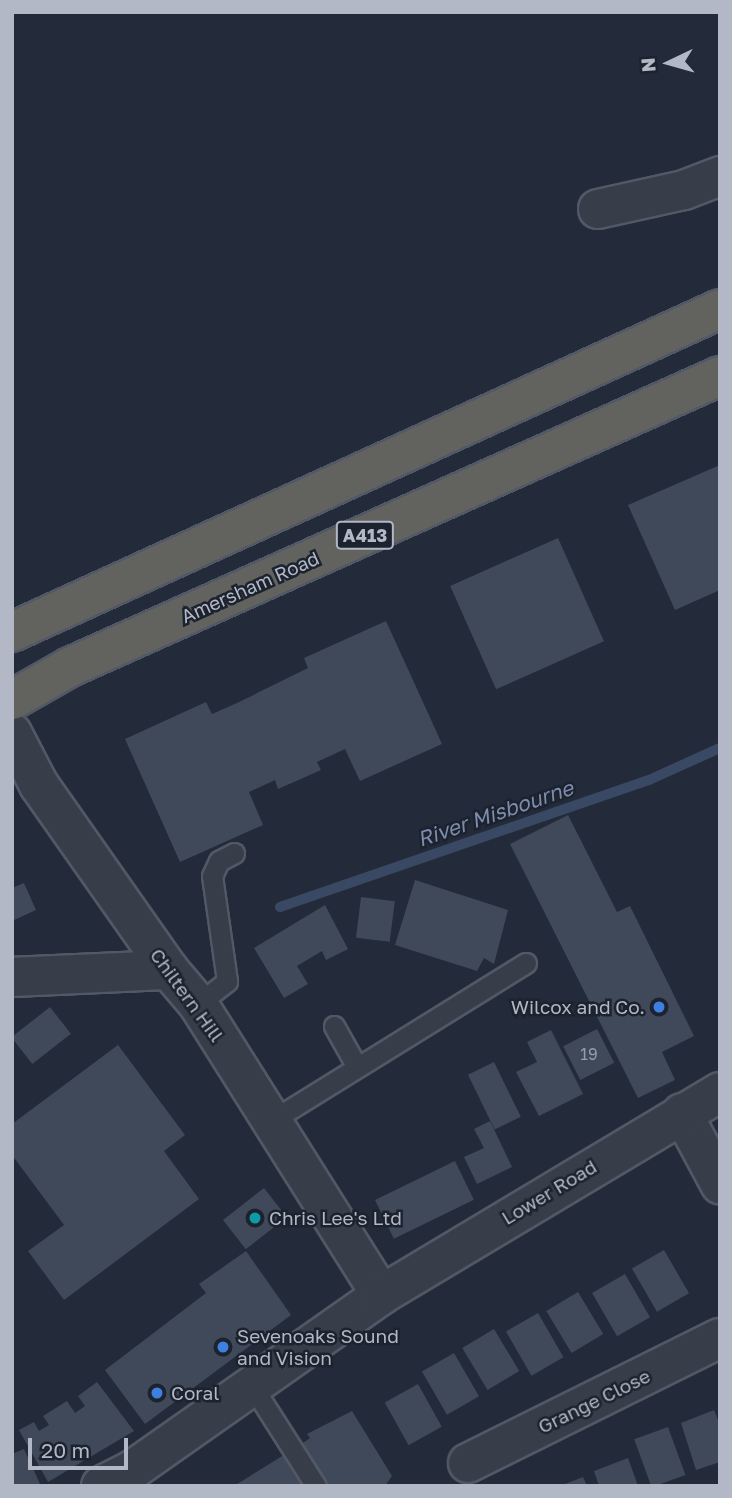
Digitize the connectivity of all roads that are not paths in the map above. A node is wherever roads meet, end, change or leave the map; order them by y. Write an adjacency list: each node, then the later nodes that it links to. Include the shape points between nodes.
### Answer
1 (720, 176): 2 (street, via 684,190)
2 (598, 209)
3 (720, 309): 5 (highway)
4 (720, 376): 6 (highway, Amersham Road / A413, via 70,667)
5 (12, 632)
6 (12, 700)
7 (12, 733): 10 (street, Chiltern Hill, via 39,785)
8 (234, 853): 12 (lane, via 219,862 212,876 227,981)
9 (526, 963): 14 (lane)
10 (169, 970): 11 (street); 12 (street, Chiltern Hill)
11 (12, 977)
12 (198, 1004): 17 (street, Chiltern Hill)
13 (334, 1026): 14 (lane)
14 (357, 1067): 17 (lane)
15 (720, 1092): 16 (street, Lower Road)
16 (682, 1113): 18 (street); 19 (street, Lower Road)
17 (271, 1121): 19 (street, Chiltern Hill)
18 (720, 1184)
19 (381, 1295): 21 (street, Lower Road)
20 (720, 1338): 22 (street, Grange Close)
21 (251, 1384): 23 (street, Lower Road, via 131,1471); 24 (lane)
22 (468, 1464)
23 (101, 1486)
24 (316, 1486)

